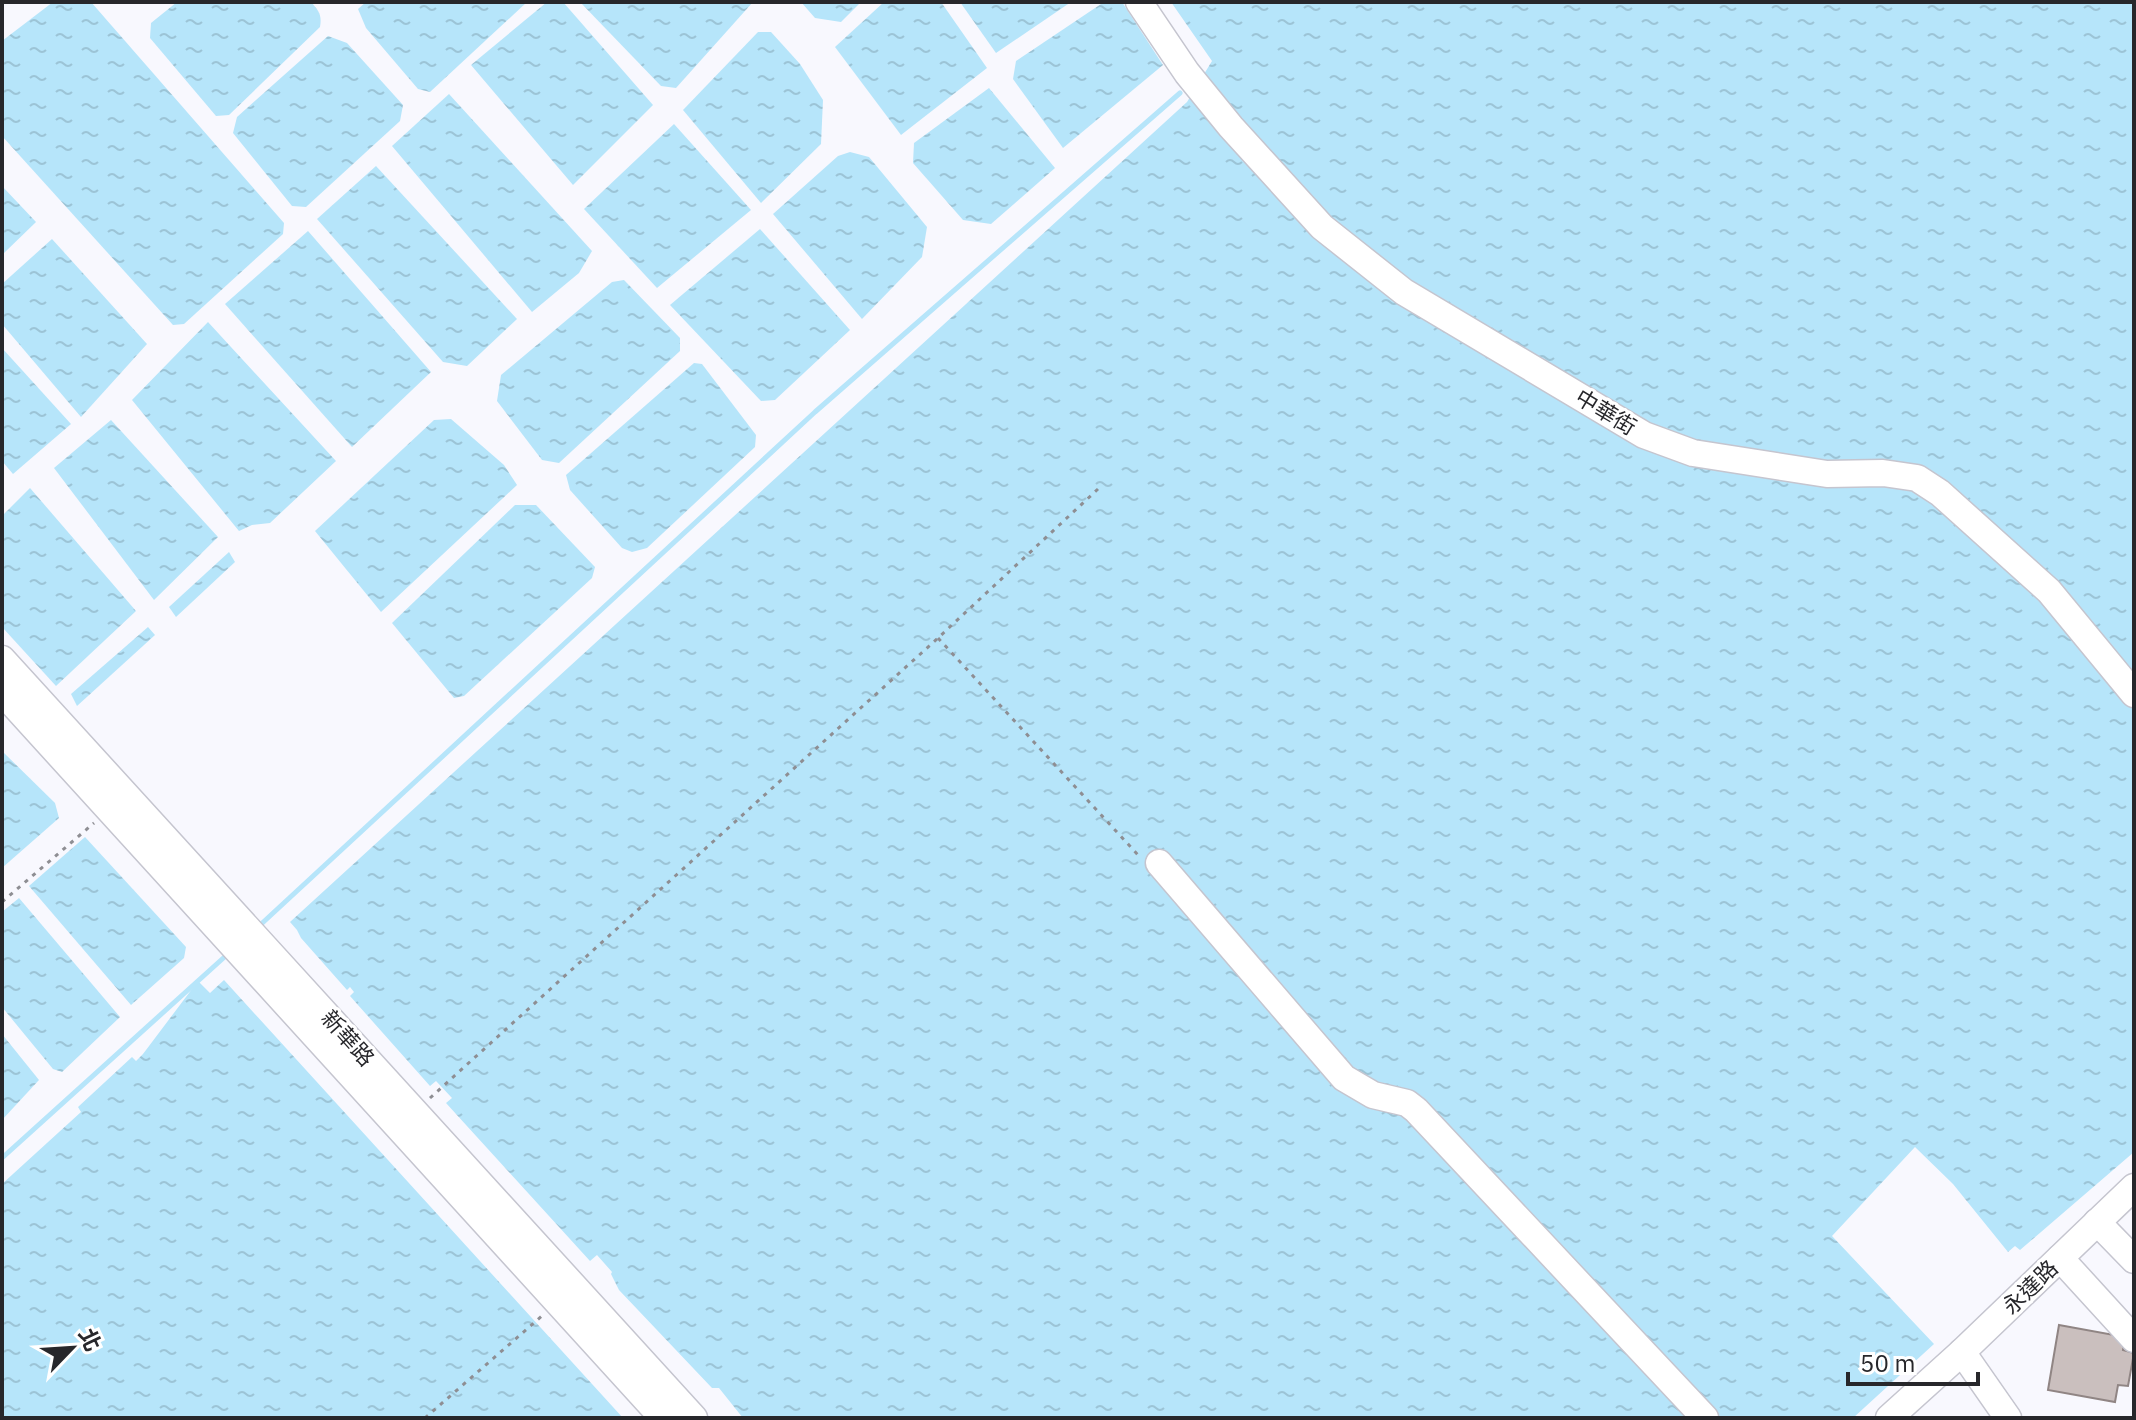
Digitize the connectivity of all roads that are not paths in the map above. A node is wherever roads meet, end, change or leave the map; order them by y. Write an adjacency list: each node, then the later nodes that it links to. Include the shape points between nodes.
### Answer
1 (1139, 2): 4 (street, 中華街, via 1241,139 1322,227 1404,292 1644,435 1693,453 1827,474 1917,478 2049,591)
2 (2, 659): 13 (street, 新華路)
3 (2, 692): 12 (street, 新華路)
4 (2134, 694)
5 (1159, 863): 14 (street, via 1344,1078 1416,1110)
6 (2131, 1196): 7 (street, 永達路)
7 (2097, 1222): 8 (street, 永達路); 9 (street)
8 (2060, 1258): 10 (street); 11 (street, 永達路)
9 (2134, 1260)
10 (2134, 1339)
11 (1962, 1352): 15 (street, 永達路); 16 (street)
12 (663, 1418)
13 (694, 1418)
14 (1705, 1418)
15 (1889, 1418)
16 (2008, 1418)

